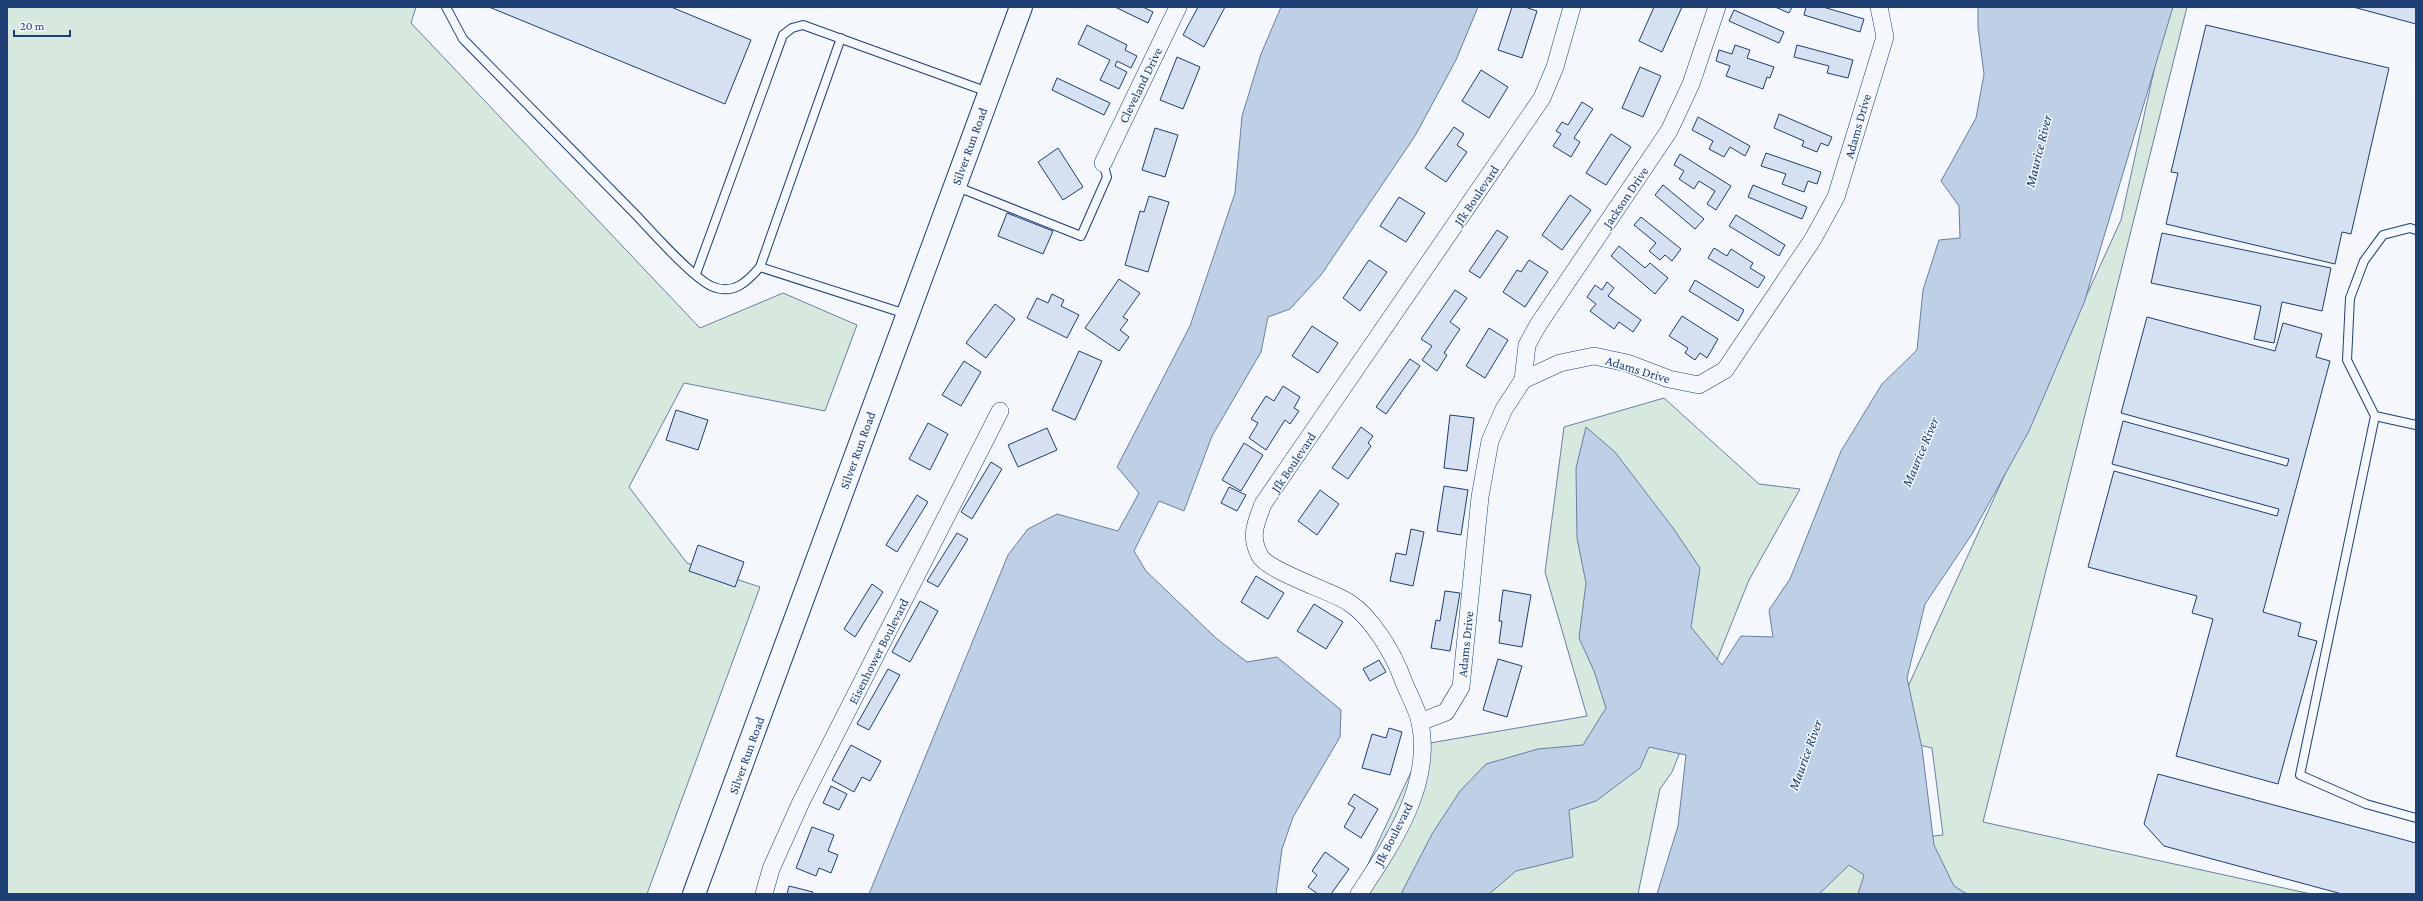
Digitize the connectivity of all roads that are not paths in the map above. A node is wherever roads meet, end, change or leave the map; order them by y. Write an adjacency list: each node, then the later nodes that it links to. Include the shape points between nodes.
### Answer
1 (446, 7): 13 (lane, via 463,39)
2 (1021, 7): 8 (main road, Silver Run Road)
3 (1178, 7): 9 (street, Cleveland Drive)
4 (1572, 7): 19 (street, Jfk Boulevard, via 1556,67 1542,98 1263,504 1252,532 1260,557 1281,571 1349,602 1379,632 1399,668)
5 (1717, 7): 15 (street, Jackson Drive, via 1691,84 1669,131 1538,326 1527,345)
6 (1879, 7): 15 (street, Adams Drive, via 1885,37 1836,197 1813,239 1725,370 1699,385 1669,379 1627,363 1594,356 1560,363)
7 (840, 38): 8 (lane); 12 (lane); 13 (lane, via 803,25 792,28 783,35)
8 (989, 93): 10 (main road, Silver Run Road)
9 (1103, 163): 10 (lane, via 1107,177 1081,236)
10 (955, 185): 14 (main road, Silver Run Road)
11 (2416, 230): 17 (lane, via 2410,228 2383,236 2364,261 2350,298 2347,360)
12 (760, 267): 13 (lane, via 748,281 736,288 724,290 711,286); 14 (lane)
13 (696, 274)
14 (907, 314): 21 (main road, Silver Run Road)
15 (1523, 380): 19 (street, Adams Drive, via 1504,409 1490,442 1480,497 1461,687 1446,712)
16 (1000, 411): 22 (street, Eisenhower Boulevard, via 801,802 771,869)
17 (2375, 416): 18 (lane); 20 (lane, via 2300,775 2366,804)
18 (2416, 425)
19 (1420, 722): 23 (street, Jfk Boulevard, via 1420,777 1405,818)
20 (2416, 818)
21 (694, 894)
22 (764, 894)
23 (1359, 894)

